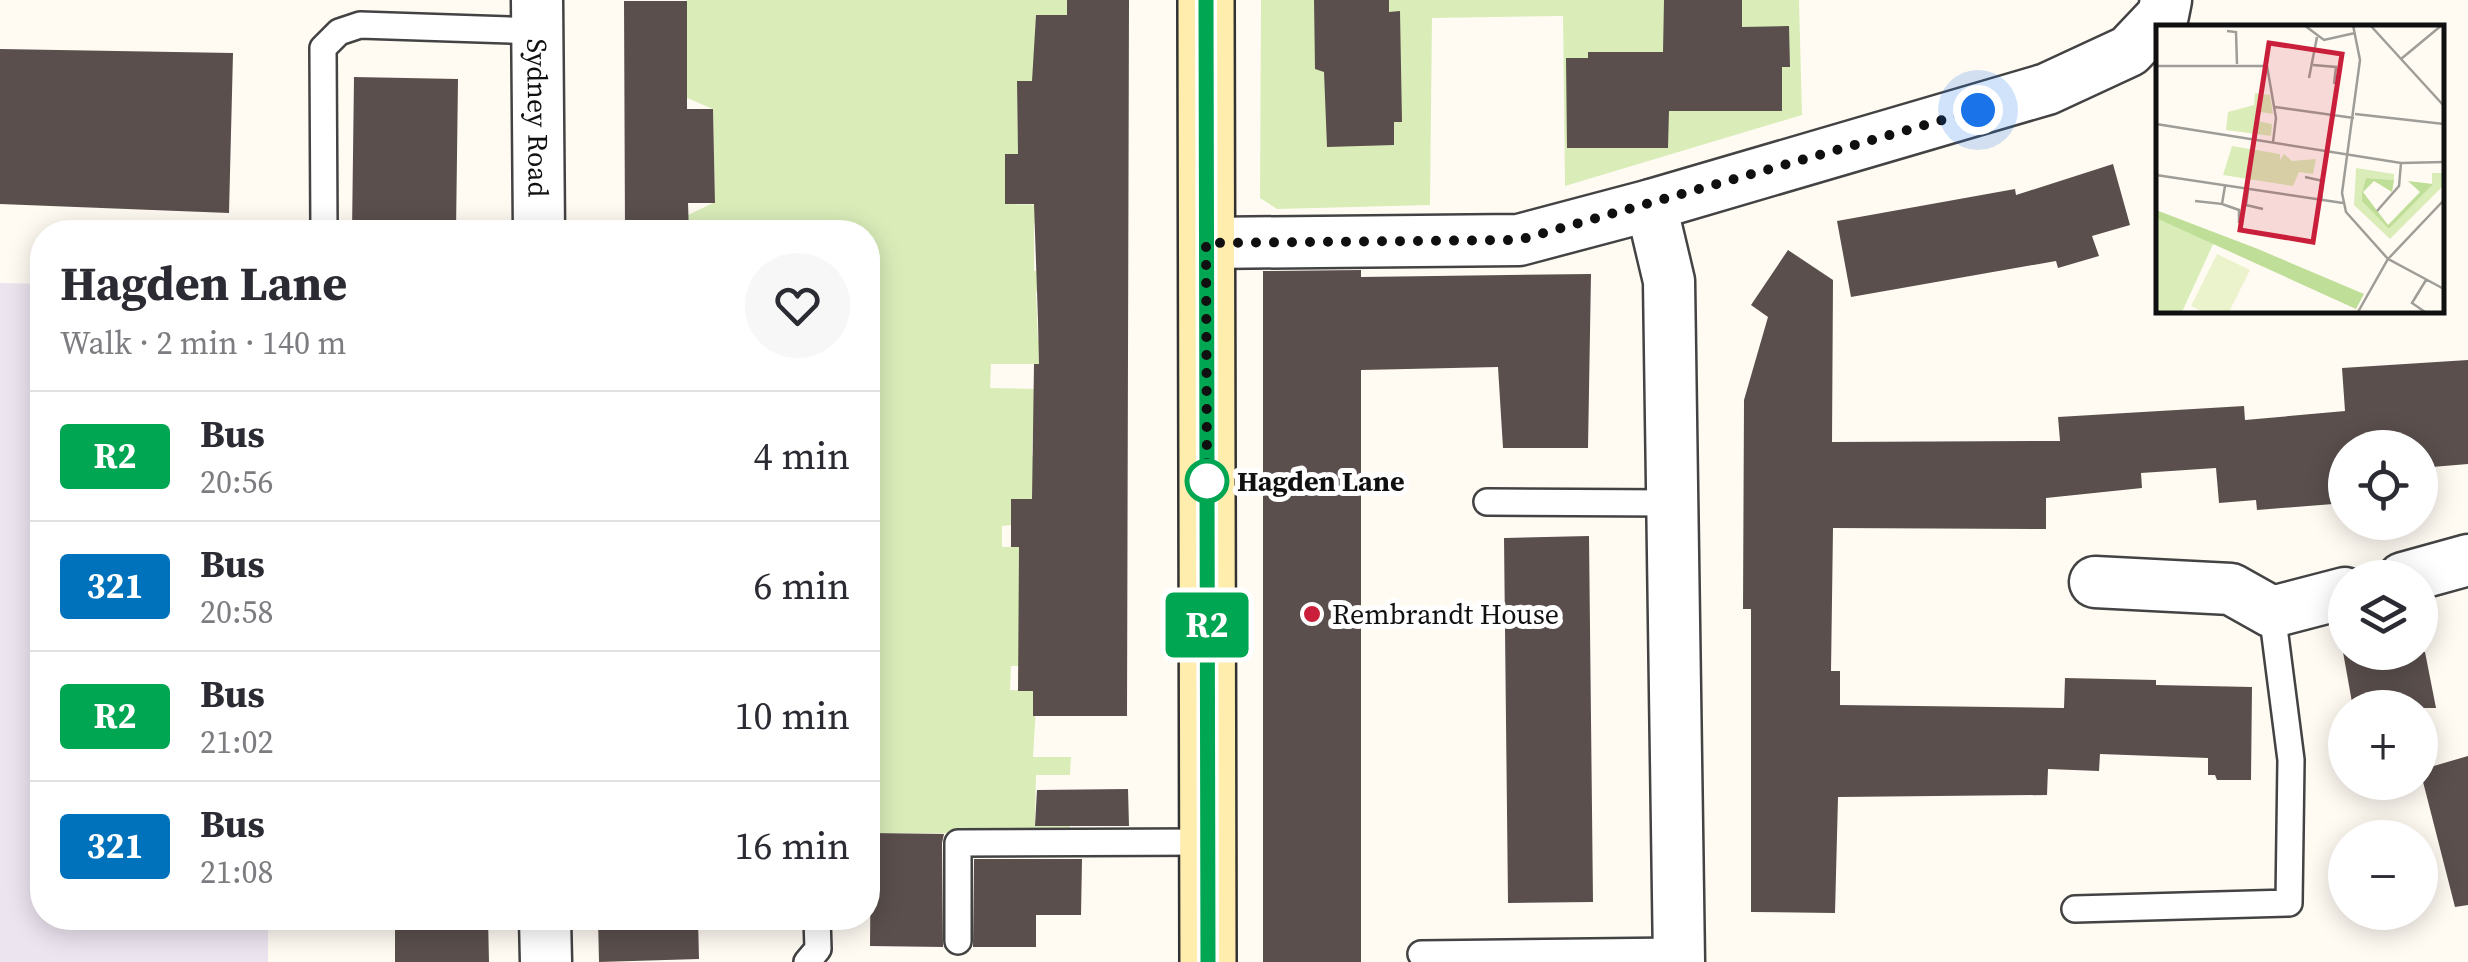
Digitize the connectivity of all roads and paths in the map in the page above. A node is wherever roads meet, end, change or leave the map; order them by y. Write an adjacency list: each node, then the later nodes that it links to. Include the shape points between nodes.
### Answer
1 (1206, 0): 7 (street)
2 (538, 16): 5 (lane, via 360,25 339,32 323,48); 6 (street, Sydney Road)
3 (2156, 28): 4 (street, via 2129,50 2047,89)
4 (1650, 205): 7 (street, via 1519,240); 9 (street, via 1670,281)
5 (324, 220)
6 (538, 220)
7 (1206, 243): 15 (street)
8 (1487, 502): 9 (lane)
9 (1672, 502): 21 (street)
10 (2468, 560): 11 (street)
11 (2438, 568)
12 (2096, 582): 14 (street, via 2232,589)
13 (2328, 597): 14 (street)
14 (2272, 612): 16 (lane, via 2292,760 2289,904)
15 (1208, 842): 19 (lane, via 958,843); 24 (street)
16 (2075, 909)
17 (545, 930): 22 (street)
18 (818, 930): 23 (lane, via 818,949)
19 (958, 940)
20 (1421, 954): 21 (lane)
21 (1679, 956)
22 (546, 962)
23 (807, 962)
24 (1208, 962)

